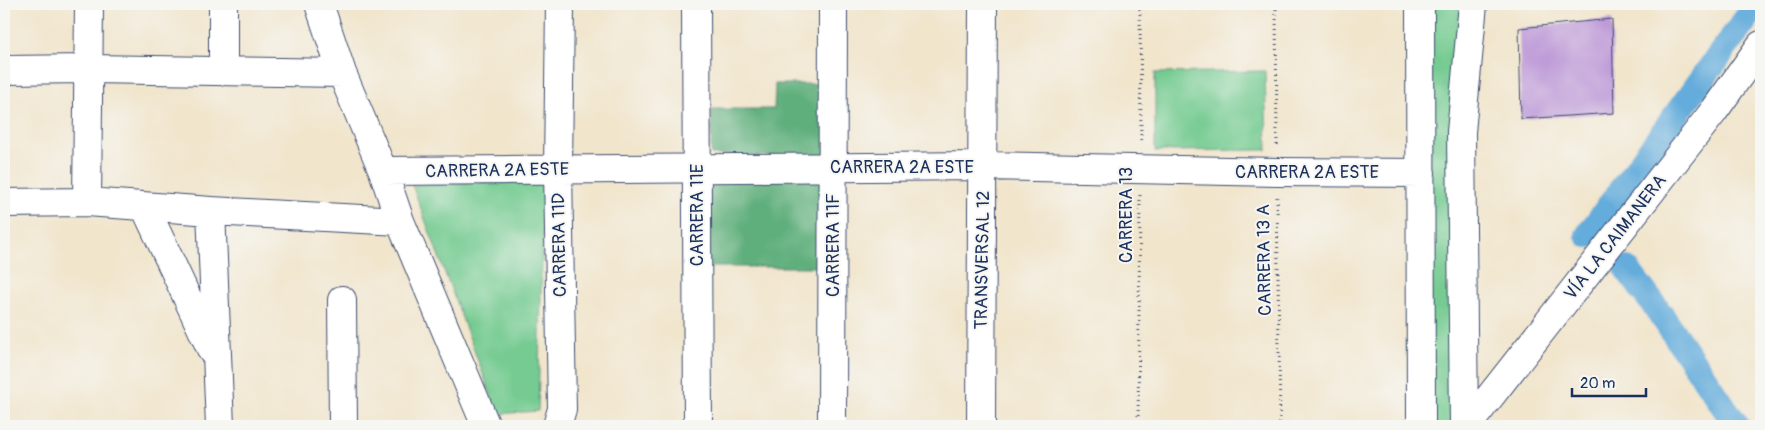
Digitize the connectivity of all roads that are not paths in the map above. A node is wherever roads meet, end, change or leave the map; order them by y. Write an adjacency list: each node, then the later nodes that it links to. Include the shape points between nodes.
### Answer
1 (90, 4): 11 (street)
2 (223, 4): 13 (street)
3 (319, 4): 14 (street)
4 (560, 4): 18 (street, CARRERA 11D)
5 (696, 4): 16 (street, CARRERA 11E)
6 (833, 4): 17 (street, CARRERA 11F)
7 (983, 4): 15 (street, TRANSVERSAL 12)
8 (1420, 4): 20 (street)
9 (1473, 4): 36 (street, via 1461,132)
10 (1761, 45): 36 (street, VÍA LA CAIMANERA, via 1714,111)
11 (88, 69): 12 (street); 13 (street); 21 (street)
12 (4, 70)
13 (223, 71): 14 (street)
14 (342, 73): 19 (street)
15 (983, 166): 17 (street, CARRERA 2A ESTE); 20 (street, CARRERA 2A ESTE); 34 (street, TRANSVERSAL 12)
16 (697, 168): 17 (street, CARRERA 2A ESTE); 18 (street, CARRERA 2A ESTE); 32 (street, CARRERA 11E)
17 (833, 168): 33 (street, CARRERA 11F)
18 (558, 169): 19 (street, CARRERA 2A ESTE); 31 (street, CARRERA 11D, via 562,409)
19 (383, 171): 25 (street)
20 (1421, 172): 35 (street)
21 (87, 202): 22 (street); 23 (street)
22 (4, 203)
23 (145, 207): 24 (street); 27 (street)
24 (211, 212): 25 (street); 27 (street)
25 (400, 221): 30 (street)
26 (342, 300): 29 (street)
27 (217, 362): 28 (street)
28 (220, 426)
29 (343, 426)
30 (486, 426)
31 (557, 426)
32 (698, 426)
33 (832, 426)
34 (981, 426)
35 (1421, 426)
36 (1465, 426)

